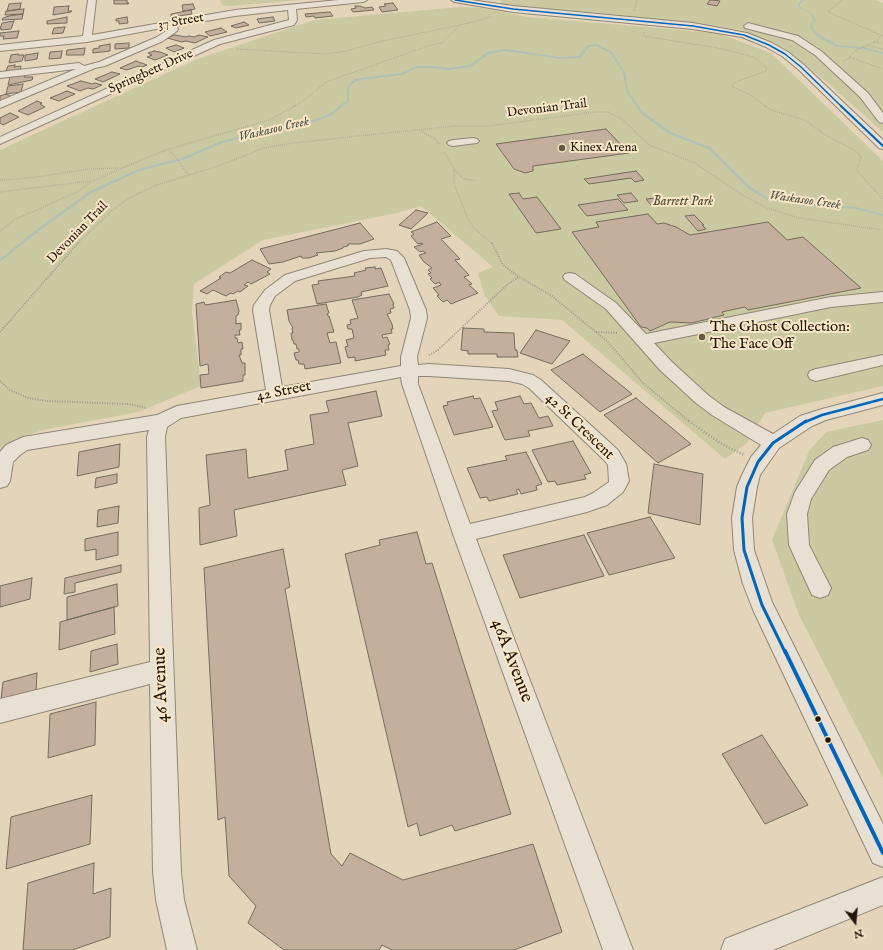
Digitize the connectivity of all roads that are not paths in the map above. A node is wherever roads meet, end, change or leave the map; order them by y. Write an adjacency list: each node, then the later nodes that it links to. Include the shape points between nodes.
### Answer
1 (92, 0): 12 (street)
2 (363, 0): 6 (street, 37 Street)
3 (455, 0): 21 (street, via 513,9 693,26 744,36 785,54)
4 (490, 0): 5 (street)
5 (495, 0)
6 (319, 2): 8 (street, 37 Street)
7 (212, 6): 9 (street)
8 (292, 7): 9 (street, 37 Street); 19 (street, Springbett Drive, via 291,23 228,38)
9 (214, 16): 11 (street, 37 Street)
10 (687, 18): 17 (street, via 737,24 795,38 818,53 864,95)
11 (169, 24): 12 (street, 37 Street); 14 (street, via 174,29 160,40)
12 (87, 39): 13 (street, 37 Street)
13 (0, 48)
14 (92, 66): 15 (street); 16 (street)
15 (0, 75)
16 (0, 105)
17 (883, 120)
18 (473, 140): 20 (street)
19 (0, 141)
20 (453, 143)
21 (883, 146)
22 (570, 277): 24 (street, via 607,302)
23 (883, 297): 24 (street, via 831,302)
24 (642, 340): 31 (street, via 702,399)
25 (883, 360): 27 (street)
26 (408, 370): 28 (street, 42 Street); 28 (street, 46A Avenue, via 408,357 419,318 418,310 397,258 392,254 378,253 290,278 265,300 262,310); 34 (street, 46A Avenue, via 410,384); 34 (street, 42 St Crescent, via 437,370 526,379 618,464 619,481 610,493 600,499)
27 (816, 375)
28 (275, 394): 30 (street, 42 Street, via 177,412)
29 (883, 400): 31 (street, via 822,414 806,421)
30 (162, 421): 33 (street, 42 Street, via 23,444 4,460); 36 (street, 46 Avenue, via 157,427 156,437)
31 (773, 443): 38 (street, via 759,461 747,487 742,518 744,550 769,621)
32 (862, 445): 35 (street, via 840,452 822,465 802,498 797,514 799,545)
33 (0, 481)
34 (464, 534): 41 (street, 46A Avenue)
35 (820, 588)
36 (162, 670): 37 (street); 40 (street, 46 Avenue, via 170,900)
37 (0, 711)
38 (883, 853)
39 (883, 891): 42 (street)
40 (182, 950)
41 (618, 950)
42 (736, 950)

